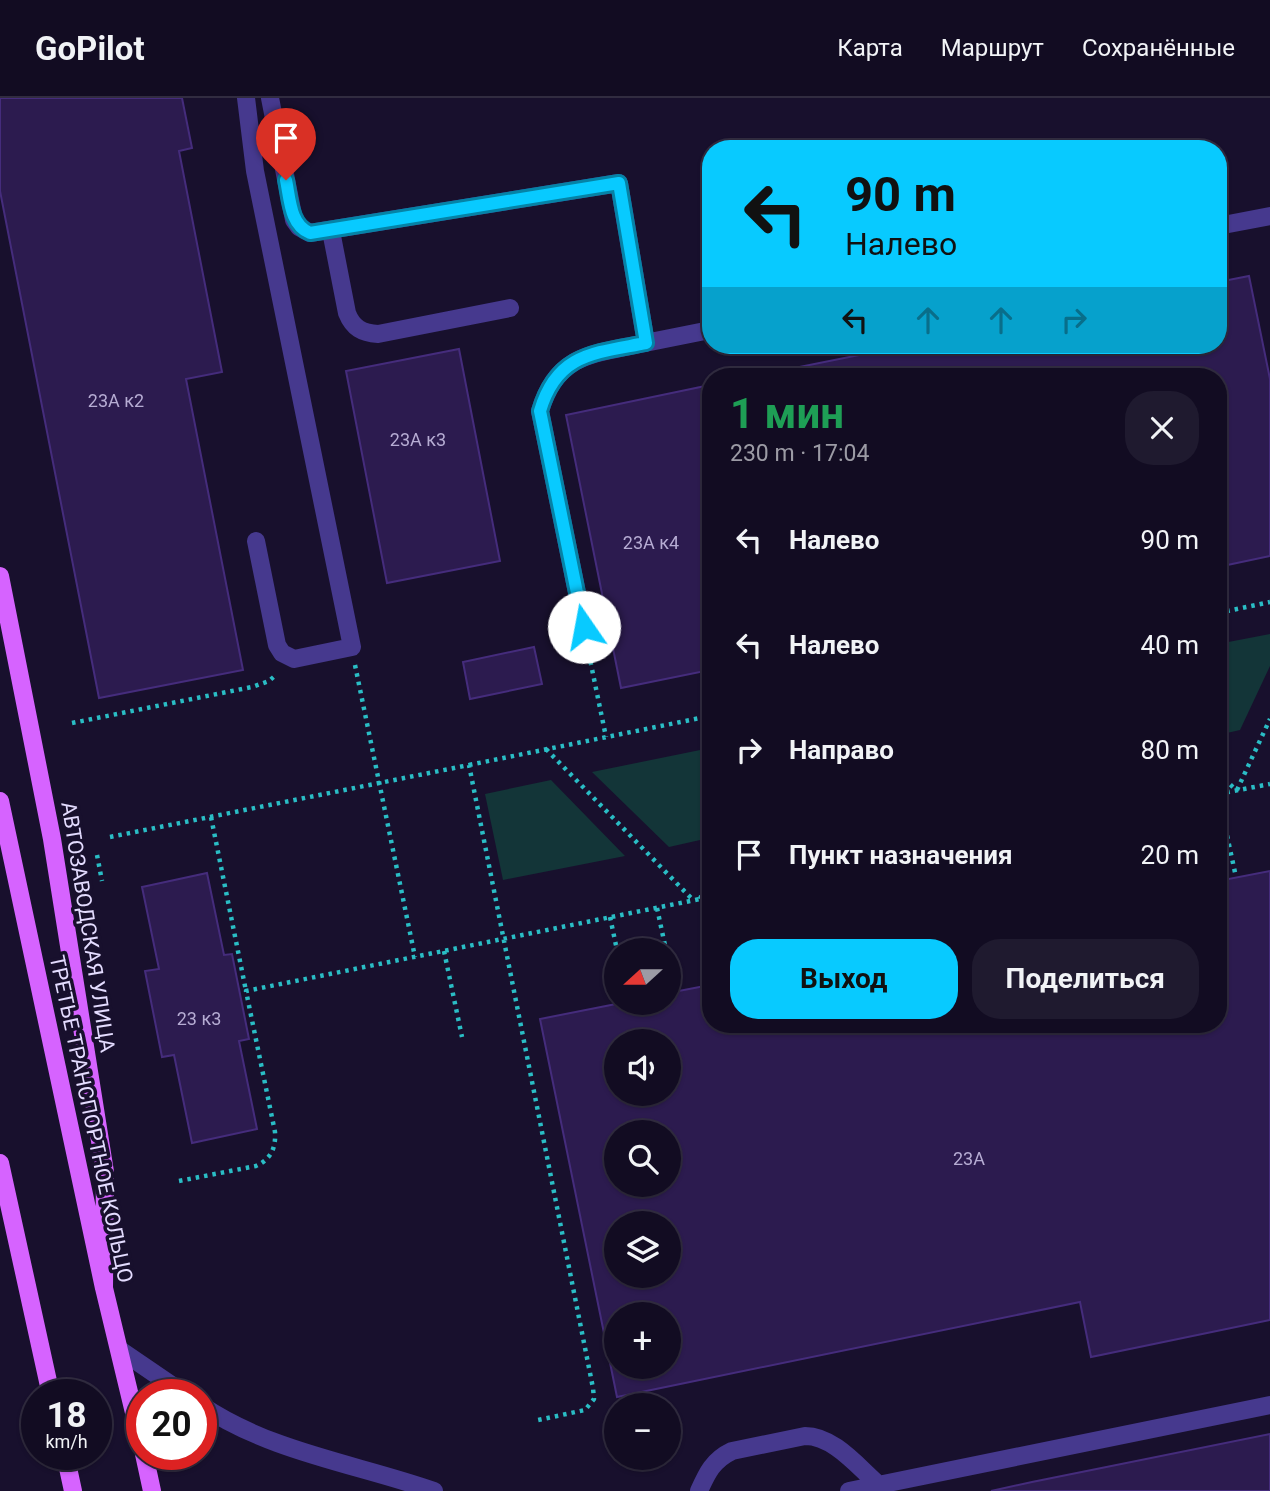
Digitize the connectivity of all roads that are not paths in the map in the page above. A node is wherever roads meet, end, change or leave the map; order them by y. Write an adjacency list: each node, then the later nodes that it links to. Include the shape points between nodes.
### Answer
1 (246, 98): 9 (street, via 255,171 352,647 294,659 282,653)
2 (270, 98): 5 (street, via 294,219 310,233)
3 (1270, 216): 4 (street)
4 (1227, 224)
5 (331, 231): 6 (street, via 347,313 362,331 378,334); 8 (street, via 619,183)
6 (510, 308)
7 (702, 332): 8 (street)
8 (646, 343): 11 (street, via 585,355 570,363 552,382 540,411)
9 (256, 541)
10 (0, 576): 16 (main road, АВТОЗАВОДСКАЯ УЛИЦА, via 52,839 105,1172)
11 (584, 627)
12 (0, 801): 16 (main road, ТРЕТЬЕ ТРАНСПОРТНОЕ КОЛЬЦО)
13 (0, 1163): 15 (main road)
14 (0, 1194): 15 (street)
15 (11, 1215): 18 (main road)
16 (104, 1288): 17 (main road, ТРЕТЬЕ ТРАНСПОРТНОЕ КОЛЬЦО)
17 (120, 1350): 19 (main road, ТРЕТЬЕ ТРАНСПОРТНОЕ КОЛЬЦО); 20 (street)
18 (47, 1379)
19 (127, 1379)
20 (163, 1379)
21 (1270, 1405): 25 (street)
22 (217, 1414): 28 (street, via 296,1449)
23 (68, 1470): 26 (main road)
24 (147, 1470): 27 (main road)
25 (879, 1485): 29 (street, via 829,1442 805,1436 722,1456); 30 (street)
26 (73, 1491)
27 (152, 1491)
28 (434, 1491)
29 (699, 1491)
30 (849, 1491)

